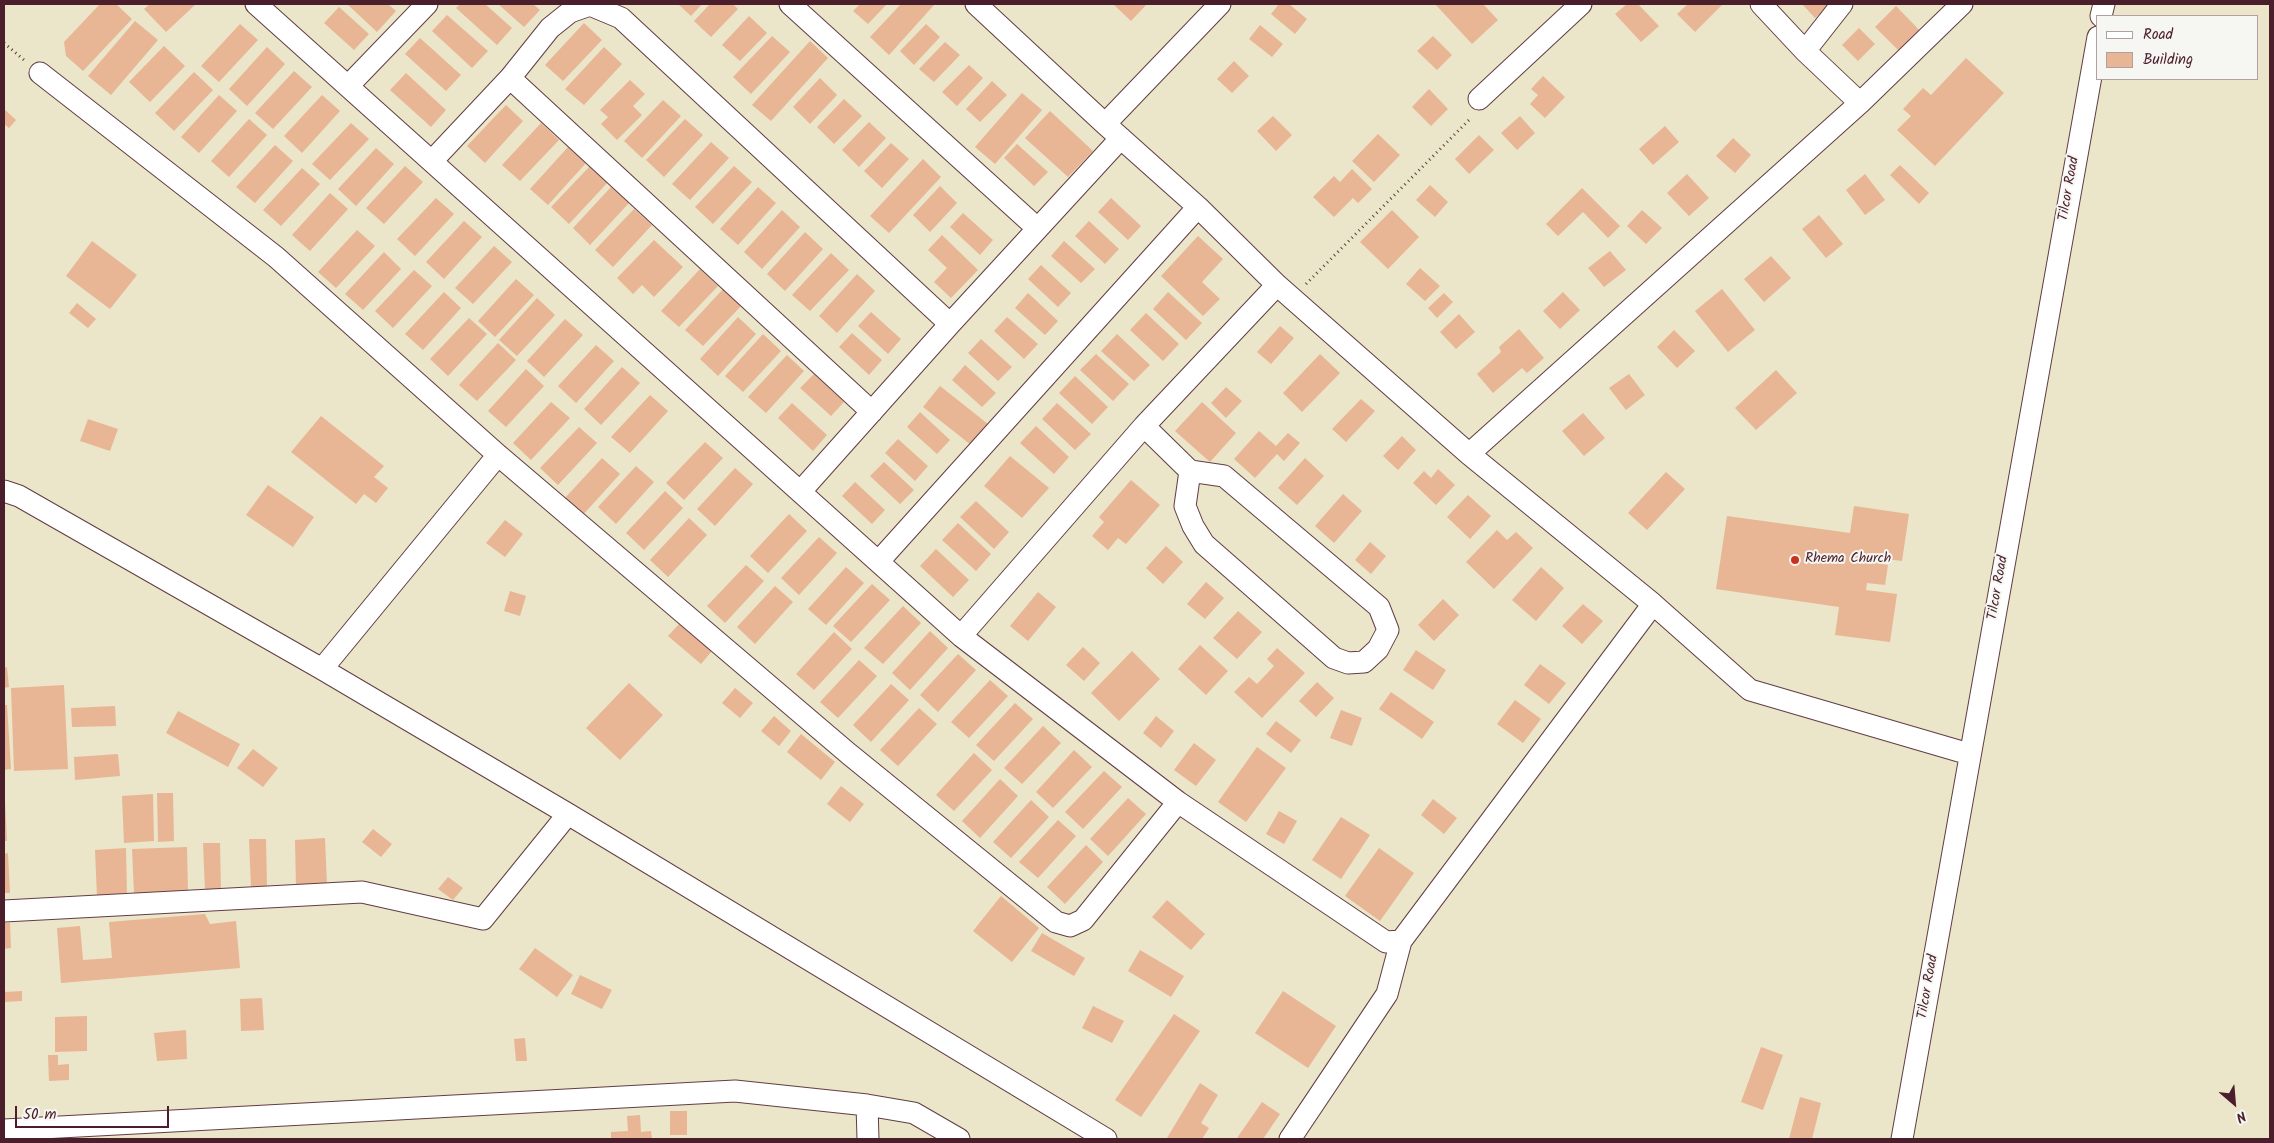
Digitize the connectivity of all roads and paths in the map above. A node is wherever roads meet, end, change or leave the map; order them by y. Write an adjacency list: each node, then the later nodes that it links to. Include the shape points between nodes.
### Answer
1 (426, 4): 15 (street)
2 (790, 4): 22 (street)
3 (976, 4): 18 (street)
4 (1220, 4): 18 (street)
5 (1581, 4): 16 (street)
6 (1761, 4): 12 (street)
7 (1842, 4): 12 (street)
8 (1962, 4): 17 (street)
9 (267, 7): 15 (street)
10 (4, 43): 13 (path)
11 (2096, 48): 36 (street, Tilcor Road)
12 (1805, 51): 17 (street)
13 (40, 73): 28 (street, via 276,257)
14 (510, 78): 20 (street); 24 (street, via 550,28 570,12 590,5 621,18); 25 (street)
15 (348, 86): 20 (street)
16 (1479, 99): 23 (path, via 1475,115)
17 (1860, 103): 27 (street)
18 (1105, 124): 19 (street)
19 (1121, 138): 21 (street); 22 (street)
20 (432, 161): 31 (street)
21 (1198, 207): 23 (street); 32 (street)
22 (1037, 228): 24 (street)
23 (1284, 292): 26 (street); 27 (street)
24 (950, 324): 25 (street)
25 (872, 412): 31 (street)
26 (1144, 426): 29 (street); 34 (street)
27 (1469, 454): 33 (street)
28 (498, 455): 35 (street); 37 (street, via 849,754 1056,922 1070,926 1083,920)
29 (1190, 471): 29 (street, via 1224,476 1379,607 1388,630 1378,649 1364,662 1348,663 1334,658 1204,544 1185,506)
30 (4, 491): 35 (street, via 28,501)
31 (801, 491): 32 (street)
32 (878, 561): 34 (street)
33 (1653, 604): 36 (street, via 1750,690); 40 (street)
34 (961, 636): 37 (street)
35 (322, 668): 38 (street)
36 (1969, 754): 47 (street, Tilcor Road)
37 (1178, 802): 40 (street, via 1386,942)
38 (568, 814): 39 (street, via 483,919 362,892); 45 (street)
39 (4, 912)
40 (1401, 941): 46 (street, via 1387,994)
41 (867, 1105): 42 (street, via 735,1091); 43 (street); 44 (street, via 914,1114)
42 (4, 1130)
43 (868, 1139)
44 (959, 1139)
45 (1106, 1139)
46 (1290, 1139)
47 (1902, 1139)

